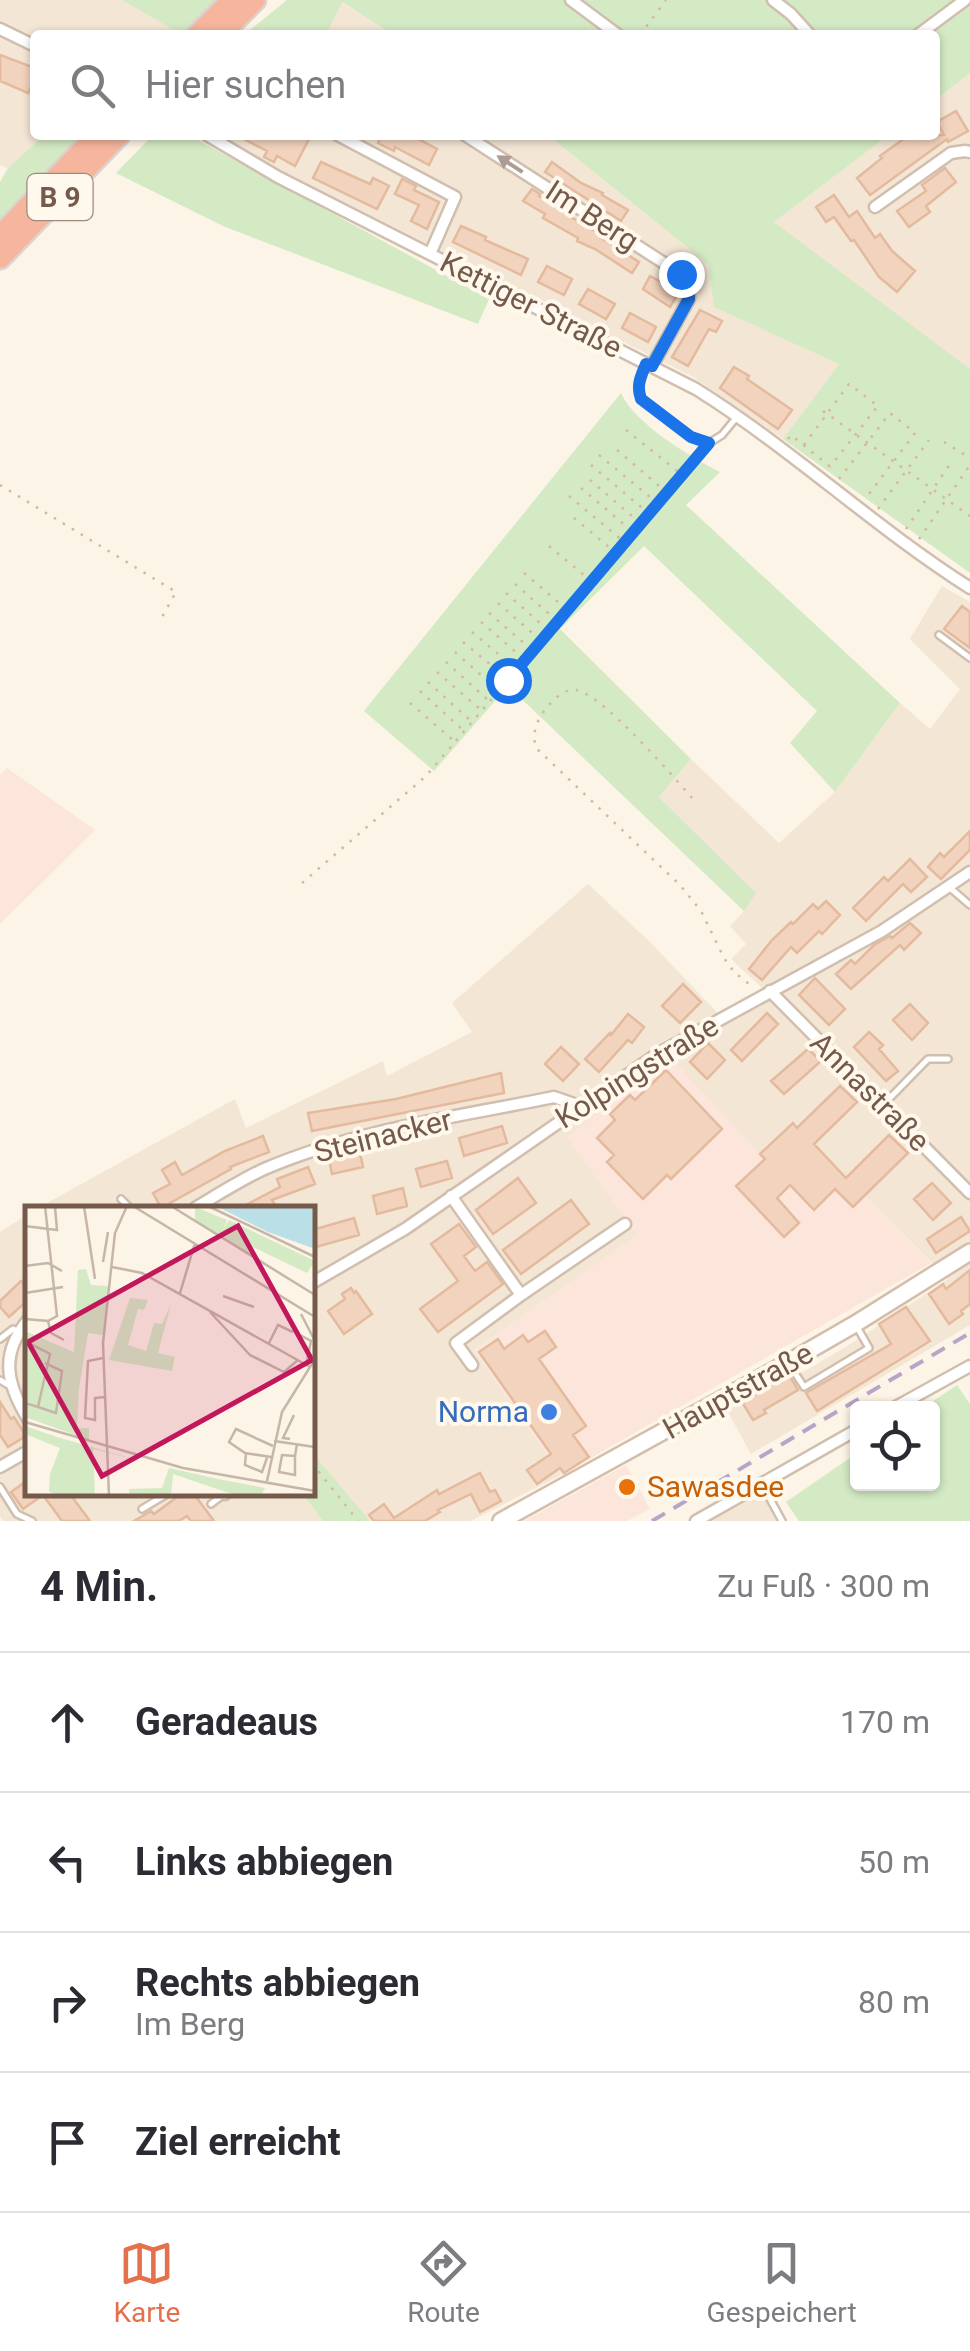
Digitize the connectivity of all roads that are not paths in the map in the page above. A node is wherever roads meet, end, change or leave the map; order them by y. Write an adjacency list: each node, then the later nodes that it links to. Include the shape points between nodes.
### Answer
1 (232, 0): 7 (highway)
2 (255, 0): 8 (highway)
3 (571, 0): 9 (street)
4 (773, 0): 10 (street)
5 (965, 0): 11 (street)
6 (0, 29): 12 (street)
7 (202, 30)
8 (225, 30)
9 (611, 30)
10 (801, 30)
11 (925, 30)
12 (30, 44)
13 (92, 140): 20 (highway, B 9)
14 (115, 140): 22 (highway, B 9)
15 (216, 140): 21 (street, Kettiger Straße)
16 (347, 140): 21 (street, via 455,197)
17 (473, 140): 23 (street, Im Berg, one-way to 17, via 689,299 681,274)
18 (970, 152): 19 (street, via 950,153)
19 (875, 207)
20 (0, 236)
21 (430, 254): 23 (street, Kettiger Straße)
22 (0, 258)
23 (649, 365): 24 (street, Kettiger Straße); 24 (lane, via 639,380 641,399 691,437 709,443)
24 (738, 415): 25 (street, Kettiger Straße)
25 (970, 588)
26 (939, 635): 27 (lane)
27 (970, 658)
28 (970, 872): 29 (street, Kolpingstraße)
29 (949, 886): 30 (lane); 31 (street, Kolpingstraße, via 882,932)
30 (970, 905)
31 (767, 993): 33 (street, Kolpingstraße); 34 (street, Annastraße)
32 (948, 1059): 34 (lane, via 928,1059)
33 (580, 1106): 36 (street, Kolpingstraße); 39 (street, Steinacker, via 554,1097 371,1134 262,1170)
34 (882, 1106): 35 (street, Annastraße)
35 (970, 1193)
36 (452, 1196): 42 (street, Kolpingstraße); 43 (street)
37 (121, 1199): 38 (lane)
38 (128, 1206)
39 (199, 1206)
40 (624, 1224): 43 (street)
41 (970, 1252): 45 (main road, Hauptstraße)
42 (315, 1282)
43 (520, 1294): 49 (street, via 456,1343)
44 (25, 1323): 46 (street)
45 (855, 1324): 48 (main road, Hauptstraße); 48 (lane, via 869,1348 804,1387)
46 (17, 1332): 47 (lane); 51 (street)
47 (0, 1338)
48 (789, 1362): 62 (main road, Hauptstraße, via 684,1426)
49 (472, 1365)
50 (970, 1366): 52 (street)
51 (5, 1382): 53 (street)
52 (907, 1401)
53 (25, 1414)
54 (850, 1433): 57 (street)
55 (25, 1453): 56 (street)
56 (0, 1467)
57 (761, 1483): 63 (street); 64 (lane)
58 (0, 1488): 61 (lane, via 17,1514)
59 (164, 1496): 60 (lane)
60 (142, 1509)
61 (32, 1521)
62 (501, 1521)
63 (696, 1521)
64 (782, 1521)

